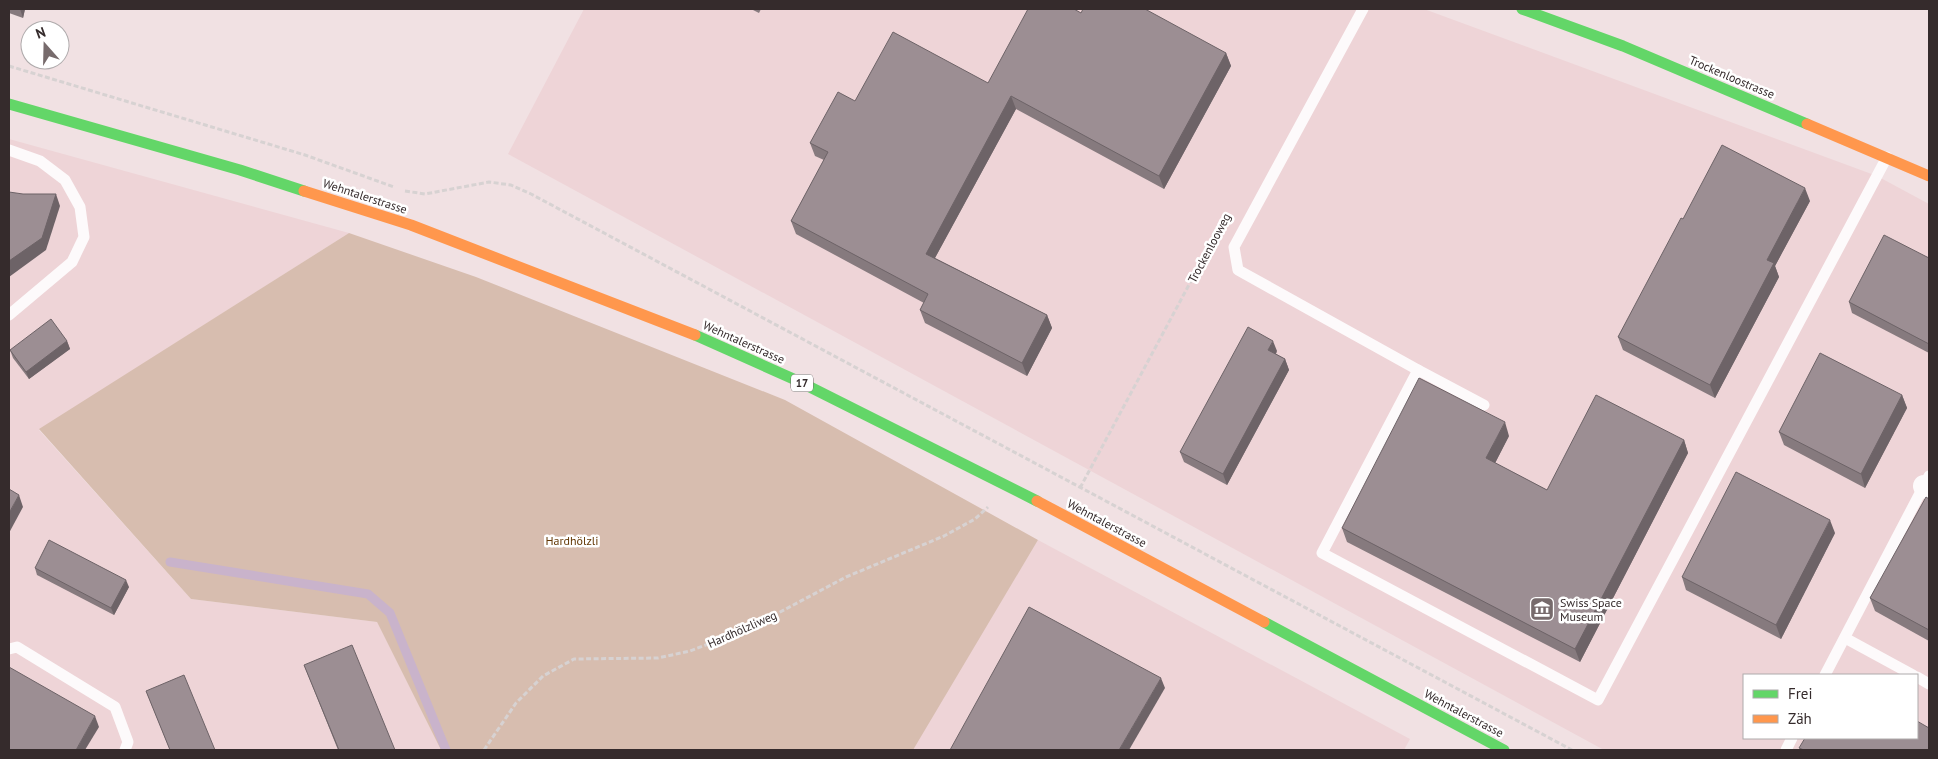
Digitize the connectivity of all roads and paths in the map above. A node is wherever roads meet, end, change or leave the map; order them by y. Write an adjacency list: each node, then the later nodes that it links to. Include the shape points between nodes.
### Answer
1 (1364, 9): 10 (lane, via 1234,248 1238,270)
2 (1522, 9): 3 (main road, Trockenloostrasse)
3 (1542, 12): 6 (main road, Trockenloostrasse)
4 (9, 104): 12 (main road, Wehntalerstrasse / 17, via 240,170 513,262 696,335 790,377)
5 (9, 150): 9 (lane, via 40,161 65,180 80,207 84,238 72,262)
6 (1887, 157): 7 (main road, Trockenloostrasse); 10 (lane, via 1598,700 1322,553)
7 (1929, 176)
8 (1215, 237): 23 (path, Trockenlooweg, via 1080,488)
9 (9, 316)
10 (1418, 370): 11 (lane)
11 (1484, 404)
12 (1003, 482): 21 (path, Hardhölzliweg, via 991,504 975,518 944,536 846,577 750,628 690,651 658,658 574,659 543,676 516,703); 22 (main road, Wehntalerstrasse / 17)
13 (1927, 484): 14 (lane)
14 (1845, 638): 16 (lane); 17 (lane)
15 (9, 649): 20 (lane, via 17,647 115,707 128,742)
16 (1826, 674)
17 (1911, 674)
18 (1918, 678): 19 (lane)
19 (1929, 684)
20 (125, 750)
21 (484, 750)
22 (1504, 750)
23 (1572, 750)

